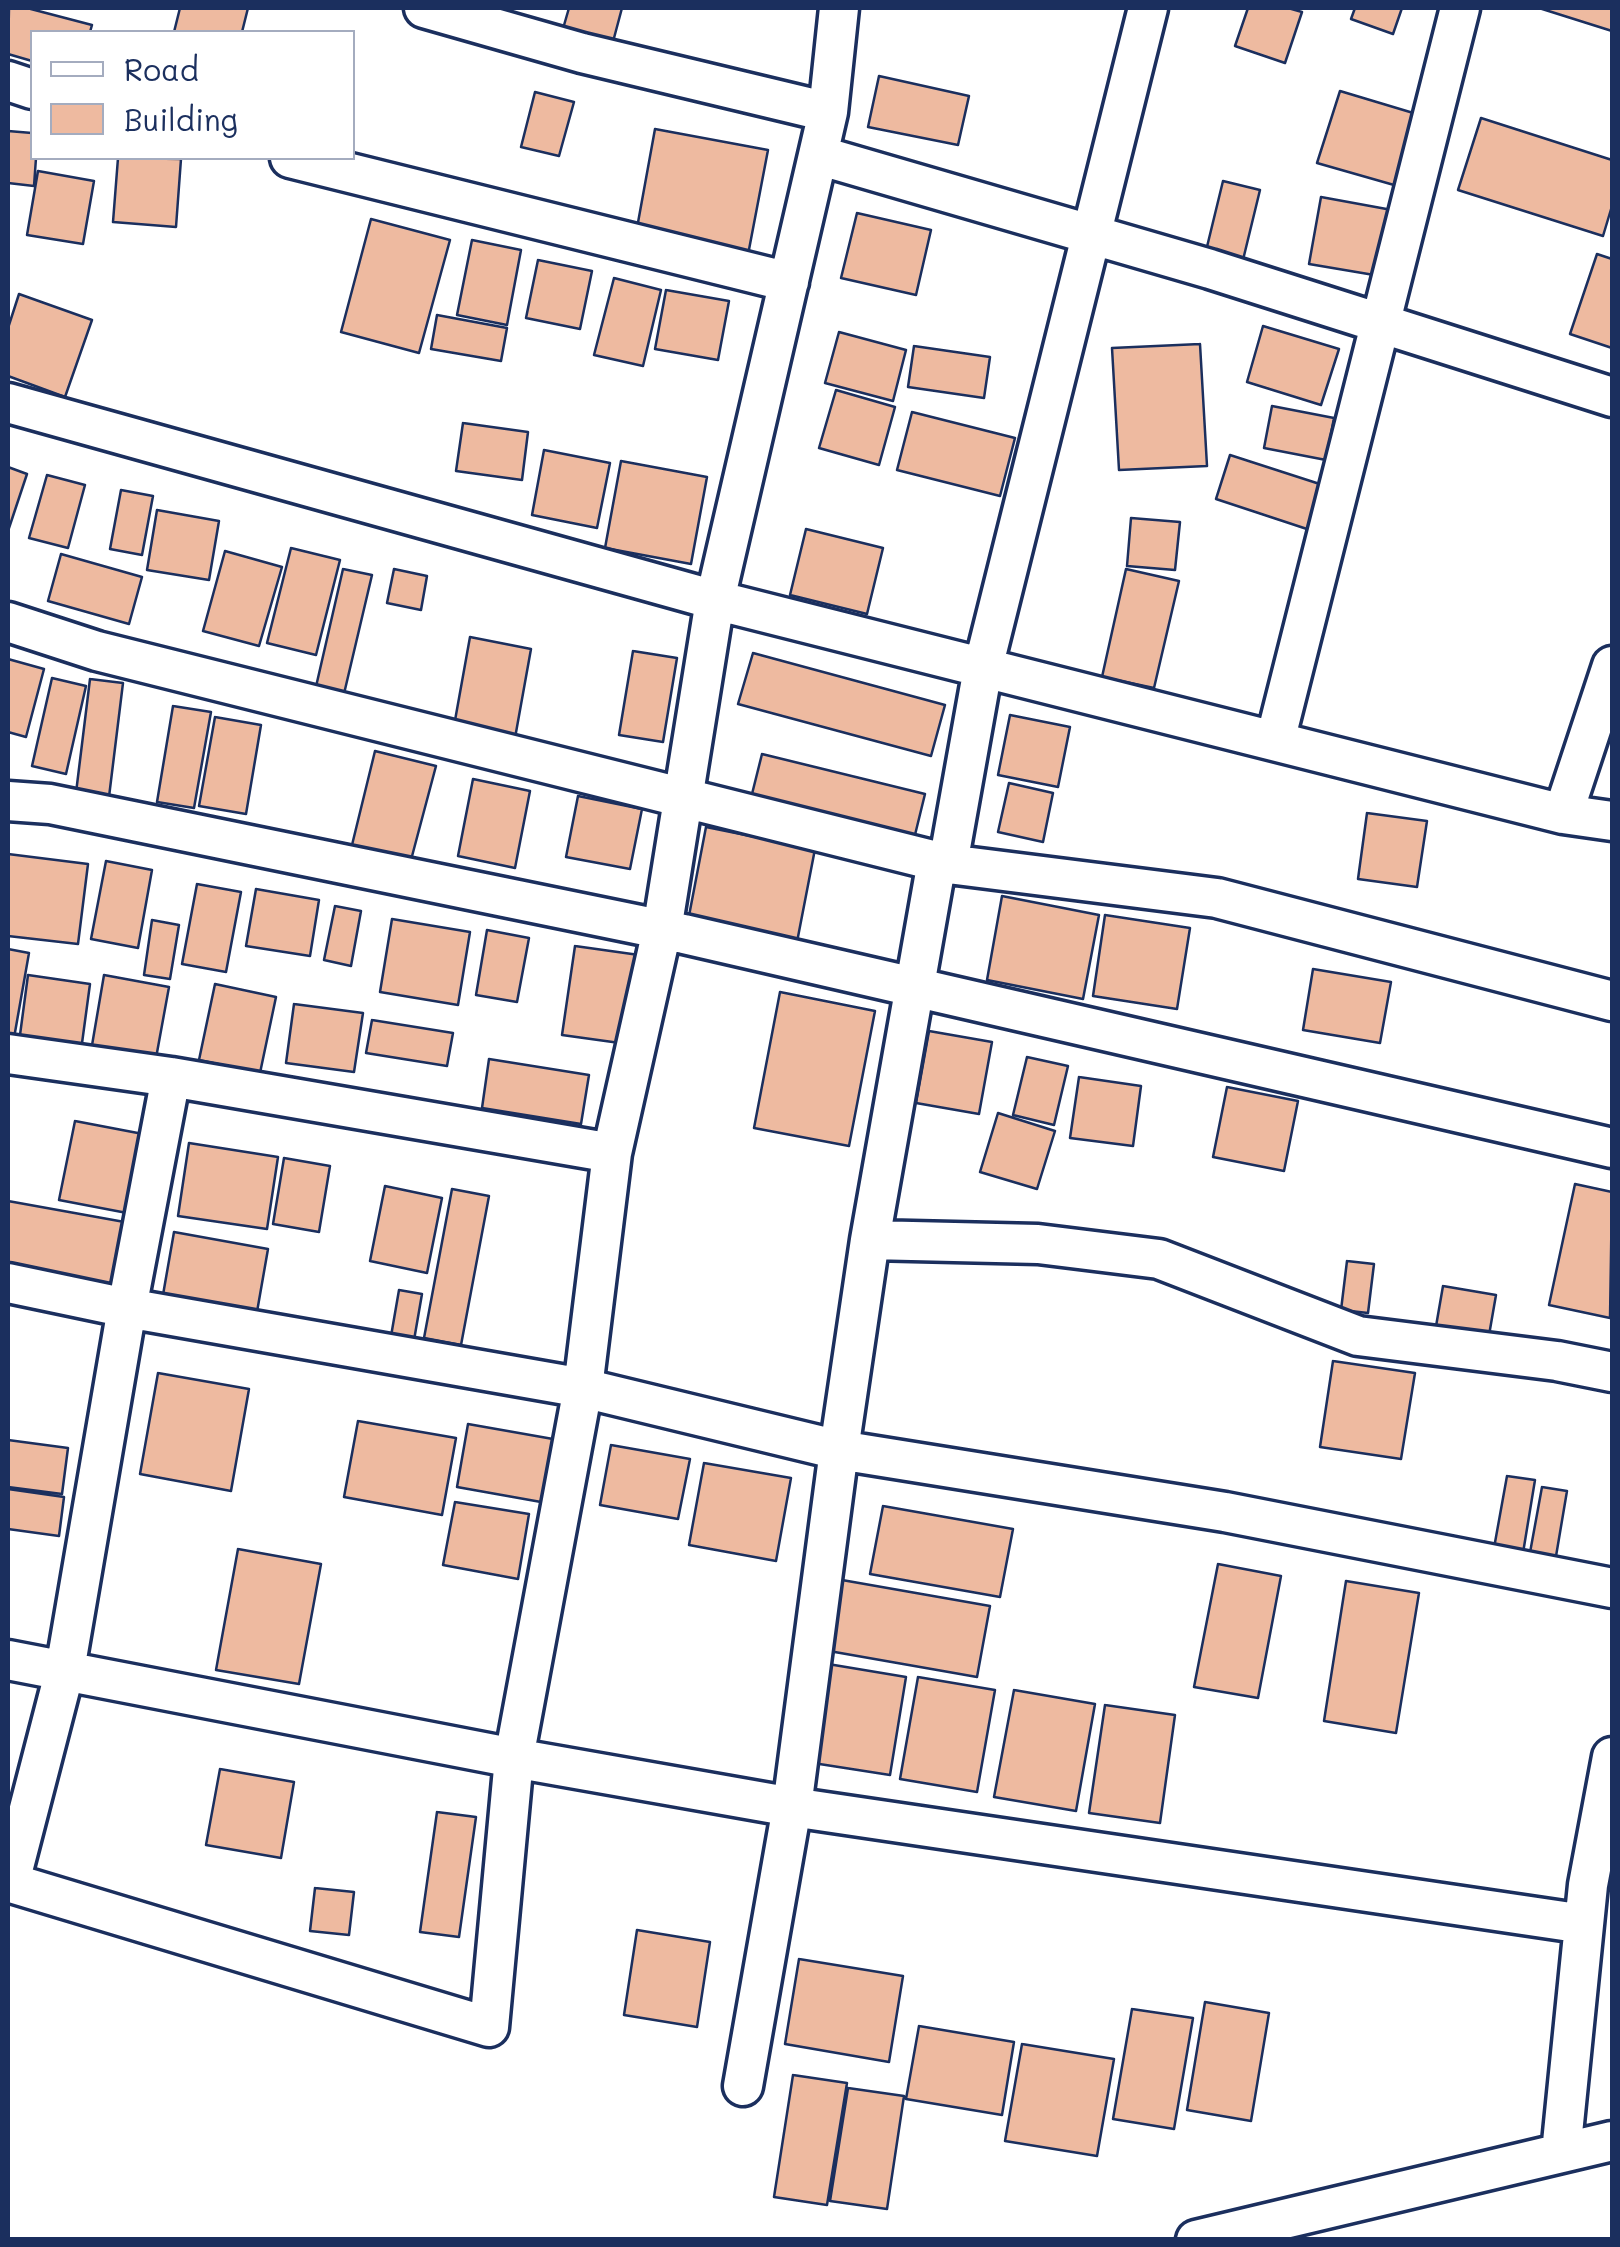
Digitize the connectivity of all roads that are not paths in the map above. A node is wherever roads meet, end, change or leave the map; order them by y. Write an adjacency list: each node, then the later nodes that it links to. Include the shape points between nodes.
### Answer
1 (424, 8): 5 (street, via 582,54)
2 (838, 8): 5 (street)
3 (1148, 8): 8 (street)
4 (1460, 8): 10 (street)
5 (828, 112): 6 (street)
6 (818, 155): 8 (street); 9 (street)
7 (298, 160): 9 (street)
8 (1091, 234): 10 (street); 16 (street)
9 (788, 282): 13 (street)
10 (1382, 323): 11 (street); 17 (street)
11 (1612, 397)
12 (8, 403): 13 (street)
13 (715, 600): 16 (street); 18 (street)
14 (8, 622): 18 (street, via 97,651)
15 (1612, 666): 20 (street)
16 (983, 668): 17 (street); 22 (street)
17 (1275, 741): 20 (street)
18 (684, 796): 22 (street); 23 (street)
19 (8, 801): 23 (street, via 50,804)
20 (1563, 814): 21 (street)
21 (1612, 822)
22 (943, 863): 24 (street); 25 (street, via 1217,898)
23 (662, 930): 24 (street); 29 (street)
24 (916, 987): 28 (street); 30 (street)
25 (1612, 1002)
26 (8, 1054): 27 (street)
27 (171, 1077): 29 (street); 32 (street)
28 (1612, 1148)
29 (612, 1153): 34 (street)
30 (870, 1240): 33 (street, via 1038,1244 1159,1259 1358,1336); 35 (street)
31 (8, 1284): 32 (street)
32 (126, 1308): 34 (street); 38 (street)
33 (1612, 1372)
34 (583, 1388): 35 (street); 40 (street)
35 (839, 1450): 36 (street, via 1225,1512); 41 (street)
36 (1612, 1588)
37 (8, 1660): 38 (street)
38 (65, 1670): 40 (street); 42 (street)
39 (1612, 1757): 43 (street)
40 (514, 1758): 41 (street); 42 (street, via 488,2028)
41 (792, 1807): 43 (street); 44 (street)
42 (9, 1882)
43 (1584, 1924): 46 (street)
44 (743, 2086)
45 (1612, 2140): 46 (street)
46 (1561, 2153): 47 (street)
47 (1196, 2240)

